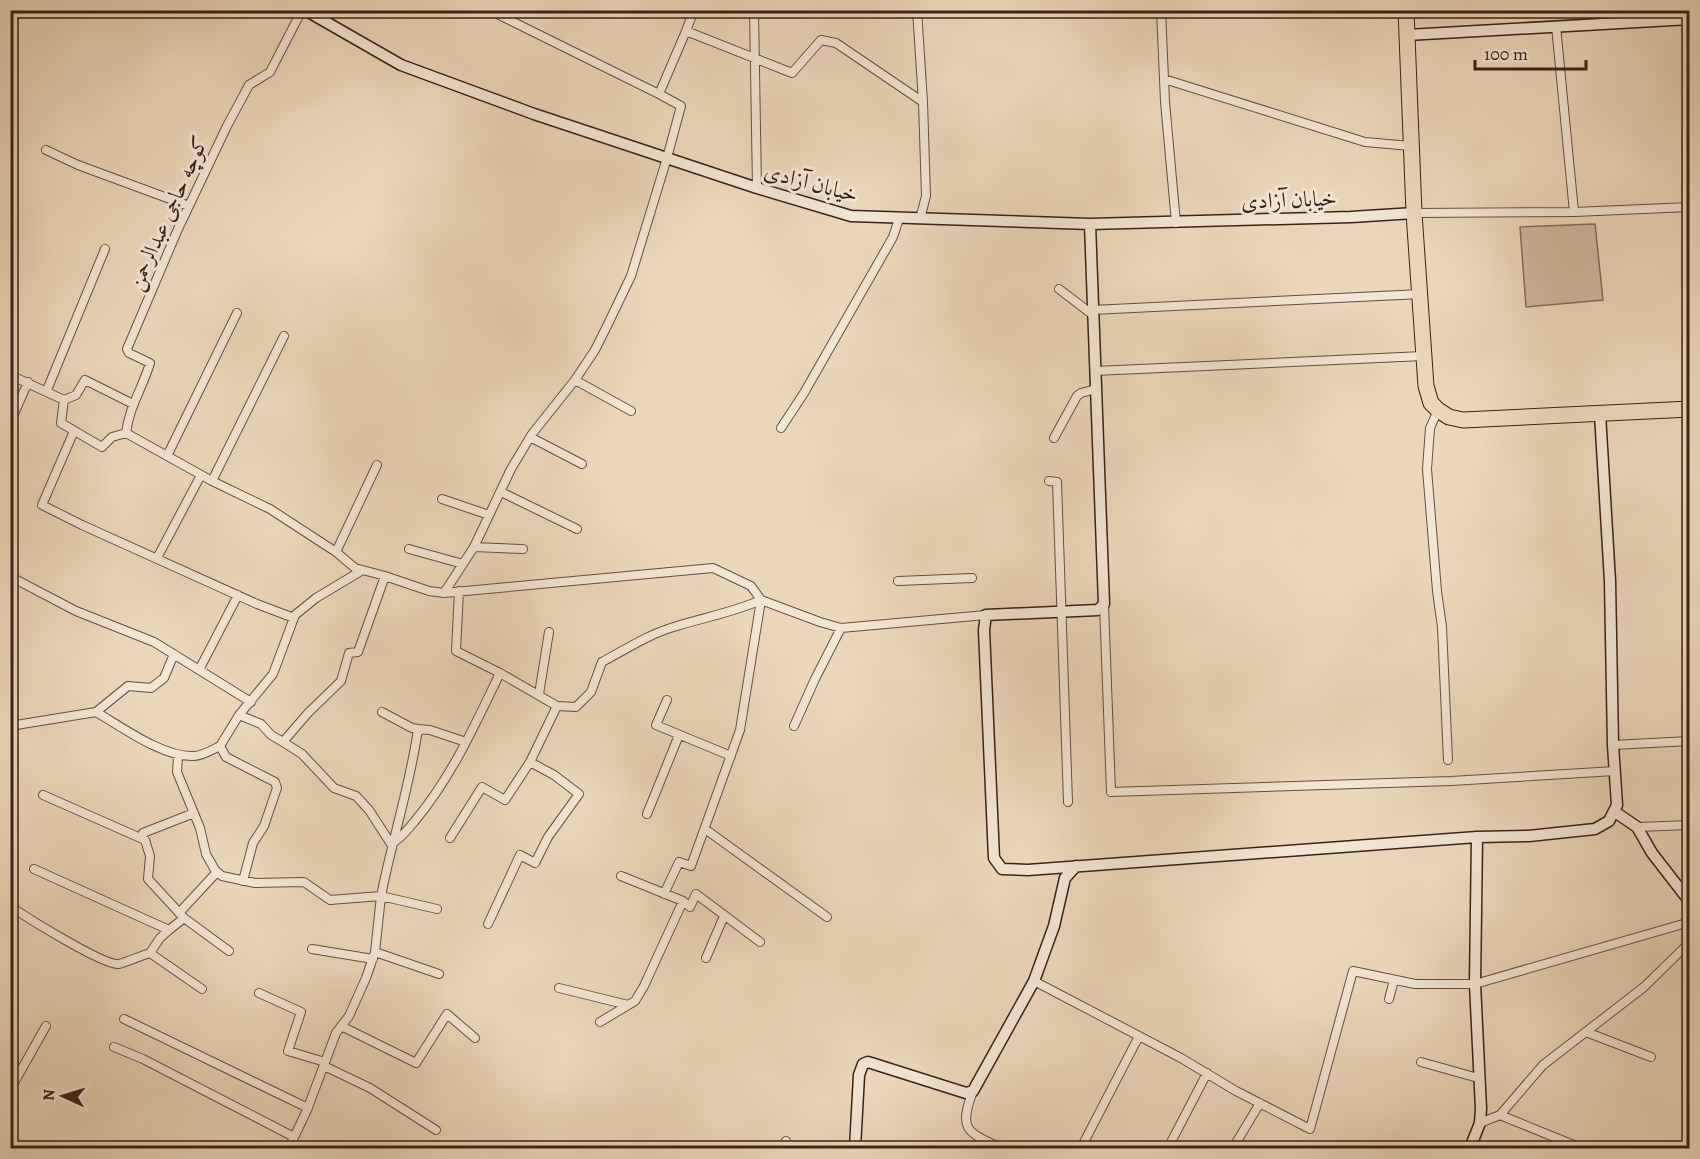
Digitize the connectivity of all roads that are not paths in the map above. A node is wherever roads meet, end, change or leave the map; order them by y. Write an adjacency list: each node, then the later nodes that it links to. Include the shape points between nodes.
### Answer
1 (304, 10): 18 (street, خیابان آزادی, via 401,65); 20 (street, کوچه حاجی عبدالرحمن, via 270,72 249,85)
2 (489, 10): 14 (street)
3 (694, 10): 10 (street)
4 (754, 10): 12 (street)
5 (917, 10): 15 (street)
6 (1161, 10): 13 (street)
7 (1406, 10): 11 (highway)
8 (1689, 16): 9 (street)
9 (1556, 26): 11 (street); 22 (street)
10 (686, 31): 12 (street); 14 (street)
11 (1407, 35): 16 (highway)
12 (755, 58): 15 (street, via 792,73 820,40 836,43); 19 (street)
13 (1164, 79): 16 (street, via 1365,142); 26 (street)
14 (660, 94): 18 (street, via 681,106)
15 (923, 102): 25 (street, via 926,196)
16 (1412, 146): 23 (highway)
17 (46, 150): 20 (street)
18 (667, 158): 19 (street, خیابان آزادی); 37 (street, via 631,276 595,350)
19 (757, 188): 24 (street, خیابان آزادی, via 851,216)
20 (189, 206): 42 (street, کوچه حاجی عبدالرحمن, via 127,349 150,363)
21 (1689, 207): 22 (street)
22 (1574, 212): 23 (street)
23 (1414, 213): 26 (street, خیابان آزادی); 30 (highway)
24 (899, 219): 25 (street, خیابان آزادی); 48 (street, via 893,237)
25 (920, 219): 27 (street, خیابان آزادی)
26 (1176, 223): 27 (street, خیابان آزادی)
27 (1090, 224): 32 (street)
28 (105, 249): 40 (street)
29 (1059, 290): 32 (street)
30 (1421, 294): 32 (street); 34 (highway)
31 (237, 313): 53 (street)
32 (1093, 313): 35 (street)
33 (284, 336): 57 (street)
34 (1424, 356): 35 (street); 45 (highway, via 1426,386)
35 (1095, 371): 39 (street)
36 (10, 375): 38 (street)
37 (574, 380): 44 (street); 51 (street)
38 (28, 382): 40 (street); 47 (street)
39 (1096, 389): 52 (street, via 1077,396); 78 (street)
40 (47, 390): 41 (street)
41 (64, 400): 42 (street, via 76,395 85,380); 49 (street, via 62,423)
42 (133, 405): 50 (street, کوچه حاجی عبدالرحمن)
43 (1689, 409): 46 (highway)
44 (631, 411)
45 (1438, 411): 46 (highway, via 1463,420); 105 (street, via 1430,428 1427,469 1442,627)
46 (1600, 414): 101 (street, via 1610,581)
47 (10, 423)
48 (781, 428)
49 (74, 431): 50 (street, via 102,447 112,436); 67 (street, via 42,505)
50 (126, 433): 53 (street)
51 (530, 437): 54 (street); 59 (street)
52 (1054, 438)
53 (167, 456): 56 (street)
54 (582, 464)
55 (377, 465): 66 (street)
56 (201, 475): 57 (street); 67 (street)
57 (212, 481): 66 (street, via 270,509)
58 (1049, 481): 79 (street, via 1057,482)
59 (501, 492): 61 (street); 62 (street)
60 (442, 499): 61 (street)
61 (489, 515): 63 (street)
62 (577, 529)
63 (474, 547): 65 (street); 68 (street)
64 (409, 549): 68 (street)
65 (523, 549)
66 (336, 552): 69 (street)
67 (157, 558): 76 (street)
68 (463, 564): 75 (street)
69 (361, 571): 70 (street); 81 (street, via 316,598)
70 (385, 576): 75 (street); 99 (street, via 358,652 349,653 341,681)
71 (13, 578): 84 (street)
72 (972, 578): 73 (street)
73 (898, 580)
74 (459, 591): 75 (street); 77 (street, via 713,568 751,586); 86 (street, via 456,651)
75 (444, 593)
76 (238, 595): 81 (street); 85 (street)
77 (762, 600): 82 (street); 90 (street, via 675,626 624,650 602,662 591,692 576,707); 104 (street, via 740,730)
78 (1104, 604): 79 (street, via 1098,610); 107 (street, via 1111,792 1451,781)
79 (1062, 610): 80 (street); 109 (street)
80 (986, 615): 82 (street); 122 (street, via 994,858 1002,869)
81 (294, 618): 89 (street, via 273,674)
82 (841, 628): 95 (street)
83 (549, 632): 87 (street)
84 (174, 654): 85 (street); 91 (street, via 164,678 151,688 129,686)
85 (199, 670): 89 (street)
86 (500, 673): 87 (street); 100 (street)
87 (539, 694): 90 (street)
88 (667, 700): 97 (street, via 656,725)
89 (251, 702): 93 (street)
90 (557, 706): 106 (street)
91 (96, 712): 94 (street); 103 (street)
92 (382, 712): 96 (street)
93 (239, 715): 99 (street, via 261,723); 102 (street)
94 (10, 726)
95 (795, 726)
96 (418, 729): 100 (street); 119 (street, via 413,770)
97 (680, 735): 104 (street); 112 (street)
98 (1689, 741): 101 (street)
99 (283, 742): 119 (street, via 302,754 334,788 356,796)
100 (466, 742): 119 (street, via 432,801 403,837)
101 (1613, 745): 107 (street)
102 (220, 746): 103 (street, via 197,756); 127 (street, via 226,758 275,782 277,789 264,826 253,843)
103 (178, 756): 111 (street, via 177,772)
104 (731, 756): 115 (street)
105 (1448, 760)
106 (530, 762): 118 (street, via 505,801 482,787); 138 (street, via 579,794 548,837 535,863 520,855)
107 (1615, 771): 110 (street)
108 (43, 795): 117 (street)
109 (1068, 802)
110 (1615, 812): 114 (street); 116 (street, via 1595,829)
111 (194, 813): 117 (street, via 143,833); 124 (street, via 206,854)
112 (647, 814)
113 (1689, 825): 114 (street); 120 (street)
114 (1637, 827): 131 (street)
115 (705, 829): 128 (street, via 690,866 680,862); 136 (street)
116 (1477, 837): 121 (street); 150 (street)
117 (141, 838): 134 (street, via 150,856 148,879)
118 (450, 838)
119 (392, 844): 129 (street)
120 (1689, 844)
121 (1076, 867): 122 (street); 126 (street)
122 (1054, 868): 126 (street)
123 (34, 869): 139 (street)
124 (218, 872): 127 (street); 134 (street)
125 (621, 876): 128 (street)
126 (1065, 878): 149 (street, via 1054,926)
127 (243, 880): 129 (street, via 304,882 330,900)
128 (664, 894): 130 (street)
129 (381, 896): 133 (street); 145 (street)
130 (683, 901): 135 (street, via 690,907 696,894); 155 (street, via 644,986)
131 (1689, 902)
132 (10, 906): 144 (street, via 104,960 118,964)
133 (437, 909)
134 (182, 915): 139 (street); 143 (street)
135 (724, 916): 140 (street); 146 (street)
136 (827, 917)
137 (1689, 922): 150 (street)
138 (488, 924)
139 (169, 930): 144 (street)
140 (760, 942)
141 (1689, 942): 160 (street, via 1644,987)
142 (312, 950): 145 (street)
143 (229, 951)
144 (150, 953): 152 (street)
145 (374, 955): 147 (street); 159 (street, via 349,1016)
146 (706, 958)
147 (439, 974)
148 (1394, 980): 150 (street); 154 (street); 171 (street, via 1353,971 1311,1129)
149 (1034, 981): 161 (street); 170 (street)
150 (1475, 984): 168 (street)
151 (559, 987): 155 (street)
152 (202, 989)
153 (259, 993): 166 (street, via 300,1012 288,1051)
154 (1389, 999)
155 (628, 1005): 157 (street)
156 (124, 1019): 172 (street)
157 (600, 1022)
158 (46, 1026): 169 (street)
159 (341, 1026): 162 (street, via 416,1063 447,1014); 166 (street)
160 (1586, 1032): 164 (street); 173 (street, via 1543,1065)
161 (1139, 1036): 167 (street); 184 (street)
162 (475, 1038)
163 (114, 1047): 176 (street)
164 (1651, 1057)
165 (1421, 1062): 168 (street)
166 (325, 1064): 172 (street); 175 (street)
167 (1207, 1073): 171 (street); 185 (street)
168 (1478, 1078): 174 (street)
169 (10, 1090)
170 (973, 1090): 182 (street, via 966,1093 868,1062 863,1064); 183 (street, via 965,1122 972,1134)
171 (1260, 1103): 179 (street)
172 (308, 1108): 176 (street)
173 (1500, 1115): 174 (street); 187 (street)
174 (1480, 1124): 186 (street)
175 (436, 1130)
176 (294, 1137): 180 (street)
177 (1689, 1140): 188 (street)
178 (786, 1141): 181 (street)
179 (1236, 1143)
180 (289, 1149)
181 (780, 1149)
182 (855, 1149)
183 (1001, 1149)
184 (1082, 1149)
185 (1168, 1149)
186 (1470, 1149)
187 (1581, 1149)
188 (1688, 1149)

